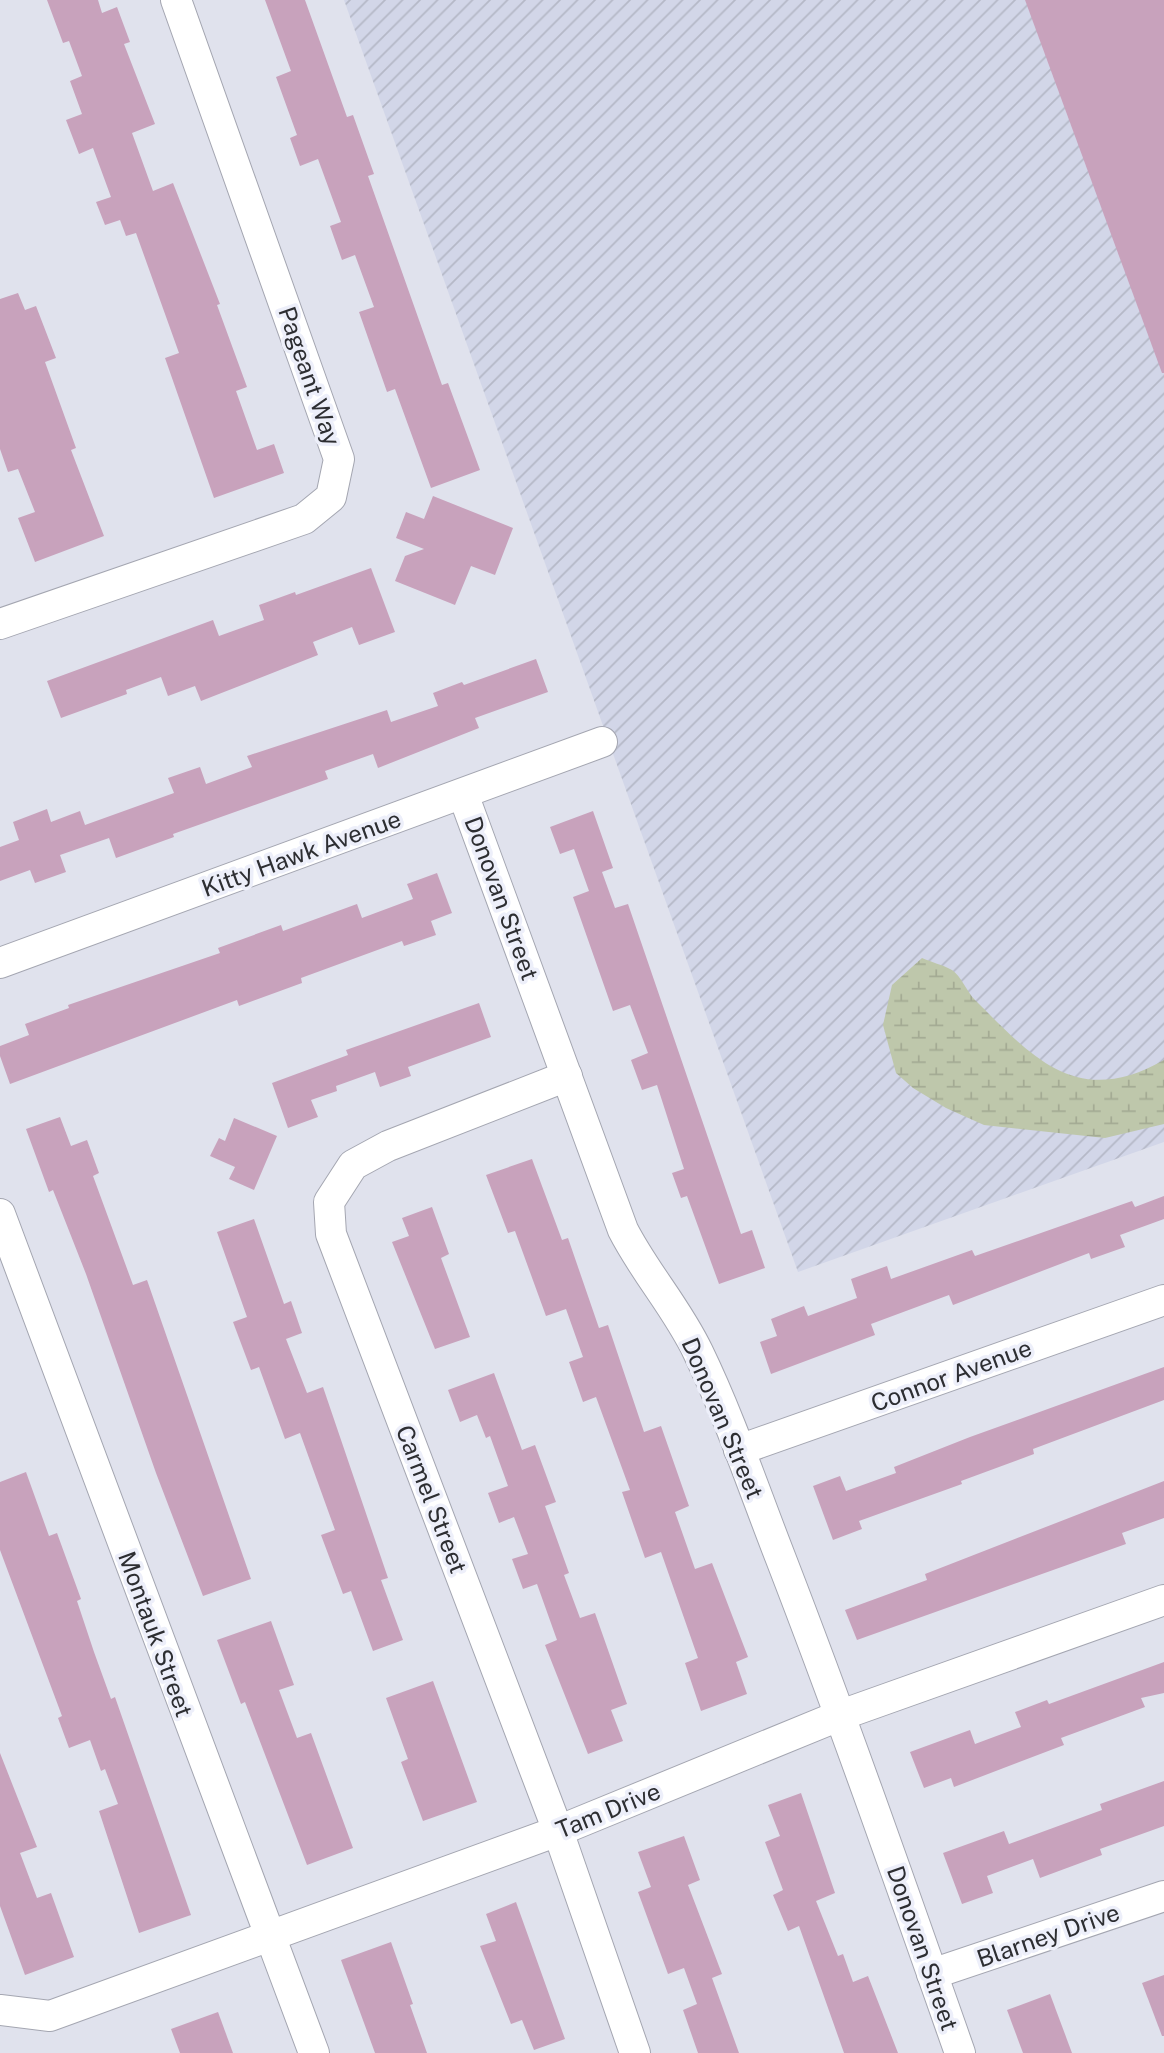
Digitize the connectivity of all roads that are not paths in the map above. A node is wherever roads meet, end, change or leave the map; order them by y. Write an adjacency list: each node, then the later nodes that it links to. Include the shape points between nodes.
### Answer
1 (177, 0): 2 (street, Pageant Way, via 339,459 331,497 304,519)
2 (0, 624)
3 (602, 743): 4 (street, Kitty Hawk Avenue)
4 (463, 794): 5 (street, Kitty Hawk Avenue); 6 (street, Donovan Street)
5 (0, 963)
6 (567, 1076): 9 (street, Donovan Street, via 623,1230 679,1315); 12 (street, Carmel Street, via 388,1146 354,1165 329,1202 331,1234)
7 (0, 1214): 14 (street, Montauk Street)
8 (1164, 1300): 9 (street, Connor Avenue)
9 (739, 1451): 11 (street, Donovan Street)
10 (1164, 1600): 11 (street, Tam Drive)
11 (841, 1715): 12 (street, Tam Drive); 15 (street, Donovan Street)
12 (558, 1831): 14 (street, Tam Drive); 18 (street, Carmel Street)
13 (1164, 1896): 15 (street, Blarney Drive)
14 (269, 1937): 16 (street, Tam Drive, via 50,2016); 17 (street, Montauk Street)
15 (932, 1974): 19 (street, Donovan Street)
16 (0, 2010)
17 (314, 2053)
18 (635, 2053)
19 (960, 2053)

